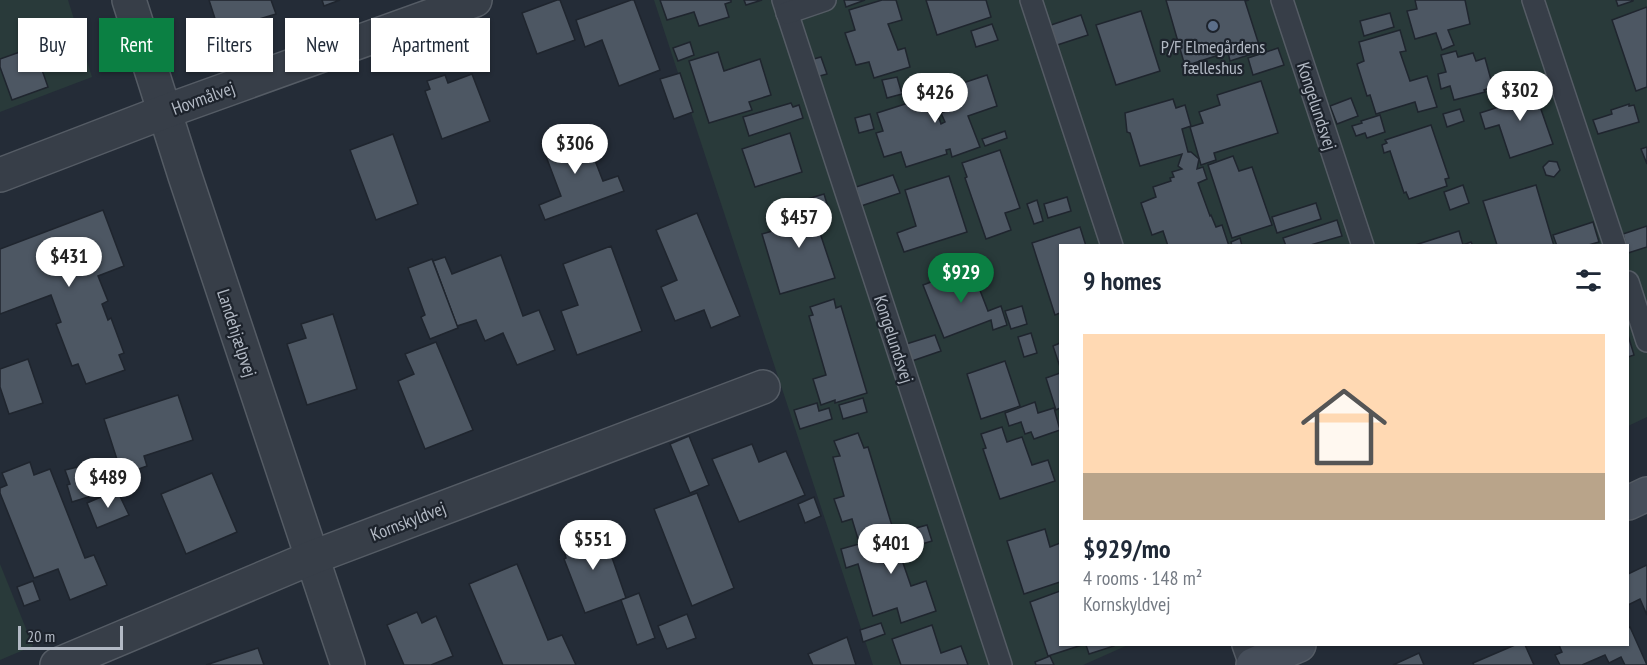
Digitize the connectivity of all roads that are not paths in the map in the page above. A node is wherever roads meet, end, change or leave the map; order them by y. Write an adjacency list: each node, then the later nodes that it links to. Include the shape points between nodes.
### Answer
1 (129, 0): 8 (street, Landehjælpvej)
2 (476, 0): 8 (street, Hovmålvej)
3 (825, 0): 7 (lane, Kongelundsvej)
4 (1031, 0): 10 (lane)
5 (1282, 0): 11 (lane, Kongelundsvej)
6 (1533, 0): 12 (lane)
7 (785, 6): 23 (lane, Kongelundsvej)
8 (164, 112): 9 (street, Hovmålvej); 18 (street, Landehjælpvej)
9 (0, 175)
10 (1111, 244)
11 (1362, 244)
12 (1615, 244)
13 (1629, 285): 14 (lane)
14 (1647, 341)
15 (763, 387): 18 (street, Kornskyldvej)
16 (1647, 494): 17 (street)
17 (1629, 503)
18 (311, 558): 21 (street, Kornskyldvej); 22 (street, Landehjælpvej)
19 (1243, 646): 24 (lane)
20 (1297, 646): 24 (street)
21 (57, 665)
22 (348, 665)
23 (1001, 665)
24 (1252, 665)

